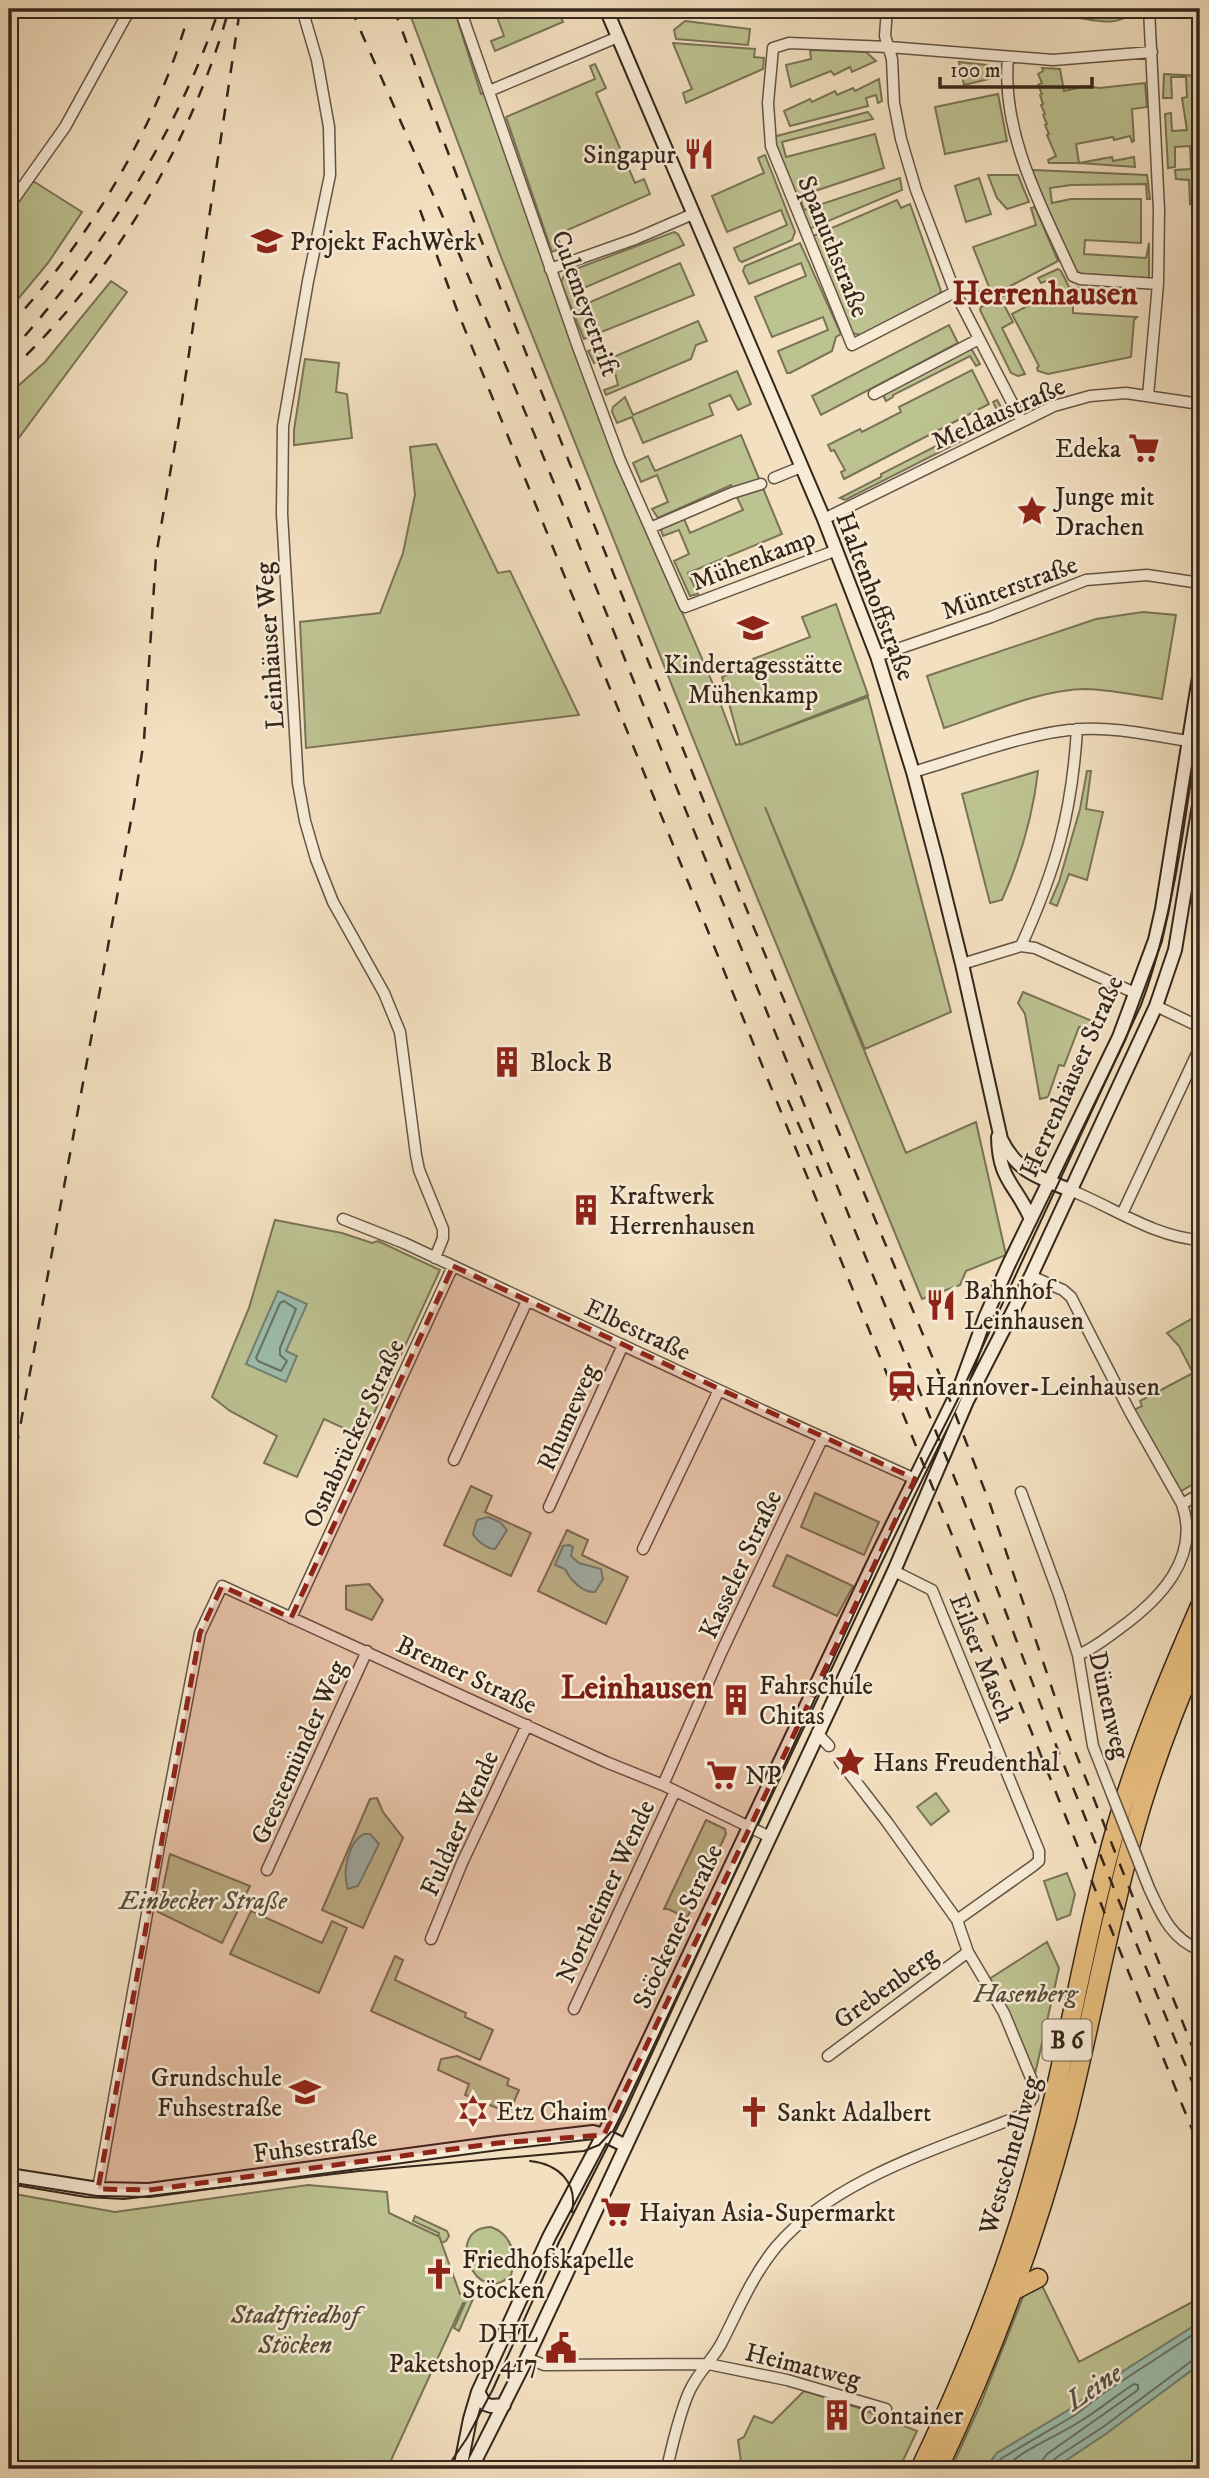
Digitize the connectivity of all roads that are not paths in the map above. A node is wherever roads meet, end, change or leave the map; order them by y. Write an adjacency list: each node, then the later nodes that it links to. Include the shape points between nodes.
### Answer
1 (130, 9): 12 (street, via 65,127)
2 (302, 9): 49 (street, Leinhäuser Weg, via 326,113 330,175 283,426 282,514 298,783 316,859 333,902 401,1032 418,1163 443,1229)
3 (460, 9): 11 (street, Culemeyertrift)
4 (606, 9): 7 (street, Haltenhoffstraße)
5 (887, 9): 8 (street)
6 (1149, 9): 9 (street)
7 (618, 37): 11 (street); 13 (street, Haltenhoffstraße)
8 (889, 47): 10 (street); 16 (street, via 901,139); 16 (street, Spanuthstraße, via 789,43 773,48 768,103 771,146 852,345)
9 (1152, 52): 10 (street, via 1053,60); 15 (street)
10 (1008, 57): 15 (street, via 1016,141 1073,276)
11 (489, 91): 14 (street, Culemeyertrift)
12 (10, 201)
13 (693, 214): 14 (street); 22 (street, Haltenhoffstraße)
14 (550, 269): 26 (street, Culemeyertrift)
15 (1158, 284): 19 (street)
16 (955, 292): 17 (street)
17 (979, 339): 18 (street); 21 (street)
18 (874, 394)
19 (1148, 396): 20 (street, Meldaustraße); 21 (street, Meldaustraße, via 1090,396)
20 (1200, 404)
21 (1021, 420): 25 (street, Meldaustraße)
22 (801, 467): 23 (street); 25 (street, Haltenhoffstraße)
23 (774, 478)
24 (761, 484): 26 (street)
25 (824, 519): 27 (street, Haltenhoffstraße)
26 (650, 528): 29 (street, Culemeyertrift)
27 (836, 550): 29 (street, Mühenkamp); 30 (street, Haltenhoffstraße)
28 (1200, 583): 30 (street, Münterstraße, via 1147,575 1086,580)
29 (685, 607)
30 (877, 656): 34 (street, Haltenhoffstraße)
31 (1200, 671): 33 (street, Herrenhäuser Straße)
32 (1077, 729): 33 (street); 34 (street, via 1017,741); 36 (street, via 1070,806 1059,852)
33 (1189, 741): 38 (street, Herrenhäuser Straße, via 1162,908)
34 (913, 772): 37 (street, Haltenhoffstraße)
35 (1200, 799): 39 (street, Herrenhäuser Straße, via 1175,950)
36 (1021, 946): 37 (street); 38 (street)
37 (962, 964): 42 (street, Haltenhoffstraße)
38 (1135, 993): 43 (street, Herrenhäuser Straße, via 1119,1037)
39 (1156, 1006): 40 (street); 44 (street, Herrenhäuser Straße)
40 (1200, 1027)
41 (1200, 1047): 45 (street)
42 (998, 1130): 43 (street, Haltenhoffstraße, via 1015,1163); 47 (street, via 1002,1168)
43 (1049, 1181): 44 (street, Haltenhoffstraße); 47 (street, Herrenhäuser Straße)
44 (1070, 1191): 45 (street); 51 (street, Herrenhäuser Straße)
45 (1122, 1214): 48 (street, via 1164,1233)
46 (343, 1219): 49 (street, Elbestraße)
47 (1031, 1219): 57 (street, Herrenhäuser Straße, via 985,1318 960,1387)
48 (1200, 1240)
49 (435, 1258): 50 (street, Elbestraße)
50 (453, 1266): 52 (street, Elbestraße); 66 (street, Osnabrücker Straße)
51 (1031, 1276): 60 (street, Herrenhäuser Straße, via 982,1368); 61 (street, via 1071,1297)
52 (527, 1301): 53 (street, Elbestraße); 56 (street)
53 (623, 1345): 54 (street, Elbestraße); 62 (street, Rhumeweg)
54 (719, 1390): 55 (street, Elbestraße); 63 (street)
55 (822, 1437): 57 (street, Elbestraße); 74 (street, Kasseler Straße)
56 (454, 1460)
57 (915, 1479): 76 (street, Stöckener Straße)
58 (1021, 1492): 69 (street, Dünenweg)
59 (1200, 1494): 61 (street)
60 (926, 1495): 64 (street, Stöckener Straße)
61 (1182, 1504): 69 (street, via 1188,1530 1185,1549 1164,1590 1138,1616)
62 (549, 1507)
63 (643, 1549)
64 (894, 1571): 71 (street, Stöckener Straße); 78 (street, Eilser Masch, via 929,1587 935,1595 1039,1851)
65 (1200, 1606): 100 (highway, Westschnellweg / B 6, via 1117,1824 1050,2116 1009,2253 960,2382)
66 (291, 1618): 68 (street, Bremer Straße); 89 (street, Bremer Straße, via 222,1586 200,1633)
67 (1200, 1649): 91 (highway, Westschnellweg / B 6, via 1136,1825 1066,2120)
68 (367, 1651): 70 (street, Bremer Straße); 79 (street, Geestemünder Weg)
69 (1077, 1655): 82 (street, Dünenweg, bridge, via 1093,1746 1149,1888 1170,1929)
70 (527, 1725): 74 (street, Bremer Straße); 81 (street, Fuldaer Wende)
71 (817, 1733): 72 (street); 77 (street, Stöckener Straße)
72 (829, 1746)
73 (840, 1762): 80 (street)
74 (663, 1785): 75 (street, Bremer Straße)
75 (675, 1791): 76 (street, Bremer Straße); 84 (street, Northeimer Wende)
76 (749, 1827): 77 (street, Bremer Straße); 86 (street, Stöckener Straße)
77 (770, 1836): 87 (street, Stöckener Straße)
78 (1039, 1861): 80 (street, Grebenberg)
79 (267, 1870)
80 (957, 1920): 83 (street)
81 (430, 1939)
82 (1200, 1950)
83 (968, 1952): 85 (street, Grebenberg); 93 (street, Heimatweg, via 1004,2013 1033,2083 1033,2097 1022,2115 863,2181 810,2215 766,2261)
84 (574, 2009)
85 (828, 2056)
86 (604, 2135): 87 (street, Fuhsestraße); 89 (street, Fuhsestraße, via 593,2132 498,2143 149,2190); 94 (street, Stöckener Straße, via 549,2237)
87 (626, 2146): 92 (street, Stöckener Straße)
88 (9, 2175): 89 (street, Fuhsestraße)
89 (98, 2189)
90 (1038, 2278): 91 (highway)
91 (1015, 2290): 101 (highway, Westschnellweg / B 6)
92 (527, 2358): 93 (street, Heimatweg, via 544,2365); 95 (street, Stöckener Straße)
93 (708, 2364): 96 (street, Heimatweg, via 787,2380); 99 (street, Heimatweg, via 690,2389)
94 (478, 2392): 95 (street, via 485,2404); 97 (street, Stöckener Straße)
95 (504, 2405): 98 (street, Stöckener Straße)
96 (886, 2409)
97 (460, 2469)
98 (471, 2469)
99 (667, 2469)
100 (920, 2469)
101 (939, 2469)

